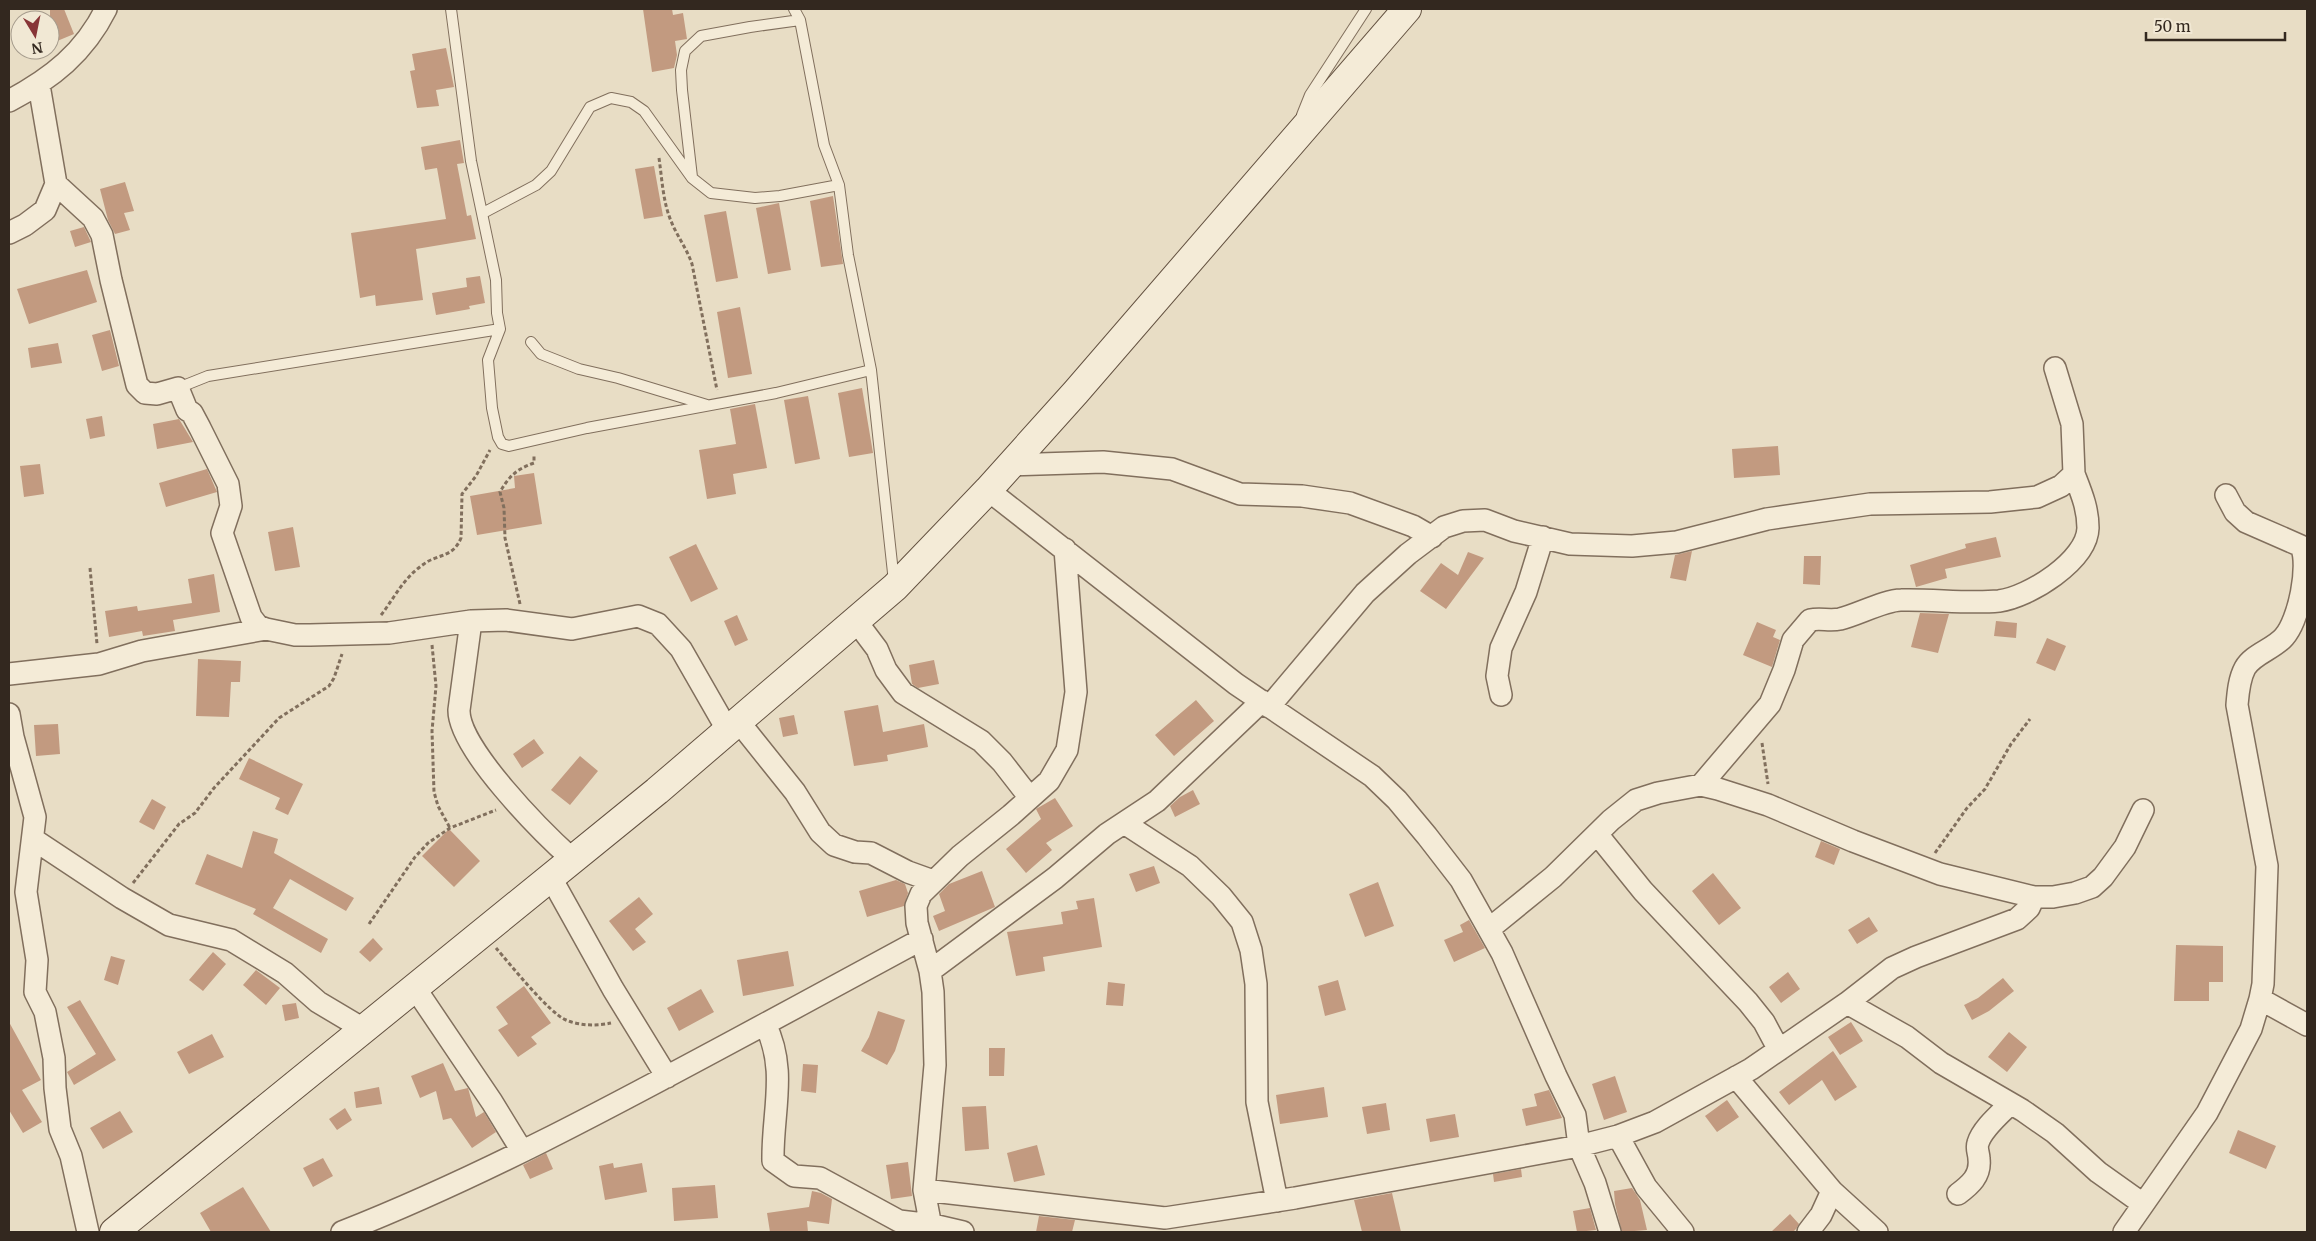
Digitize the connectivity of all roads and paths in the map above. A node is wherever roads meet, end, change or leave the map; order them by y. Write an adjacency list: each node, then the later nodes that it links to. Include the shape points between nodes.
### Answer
1 (106, 9): 7 (street, via 94,32 73,56)
2 (451, 9): 14 (lane, via 471,161)
3 (794, 9): 6 (lane)
4 (1366, 9): 10 (lane, via 1310,95)
5 (1407, 9): 10 (street)
6 (800, 20): 11 (lane, via 701,36 685,51 681,70 682,90); 13 (lane, via 824,145)
7 (39, 85): 8 (street); 12 (street)
8 (9, 101)
9 (654, 124): 11 (lane); 14 (lane, via 644,111 630,102 611,98 590,107 551,170 536,185); 21 (path, via 666,204 671,222 692,264)
10 (1291, 142): 24 (street)
11 (692, 178): 13 (lane, via 711,193 755,198)
12 (56, 184): 15 (street, via 45,210); 20 (street, via 94,218 102,235 137,385 145,393 156,394)
13 (839, 185): 19 (lane, via 848,255)
14 (483, 213): 16 (lane, via 496,280)
15 (9, 233)
16 (500, 329): 20 (lane, via 208,376); 22 (lane, via 488,360)
17 (531, 342): 21 (lane, via 541,354 579,369)
18 (2055, 368): 25 (street, via 2072,424)
19 (871, 370): 21 (lane); 32 (lane)
20 (178, 388): 37 (street, via 228,484 231,506 222,533 251,617)
21 (715, 404): 23 (lane)
22 (498, 437): 23 (lane, via 502,444 509,446); 38 (path, via 462,494 459,544 418,569)
23 (532, 440): 35 (path, via 534,463 519,468 500,492 505,538)
24 (1010, 464): 26 (street); 28 (street, via 1103,462 1172,469 1240,494 1302,496 1350,503 1413,526)
25 (2074, 474): 29 (street, via 2061,486 2037,497 1990,502 1870,504 1767,518 1677,542 1632,546 1570,544); 43 (street, via 2086,505 2088,530 2083,548 2069,565 2040,586 2002,601 1946,603 1899,599 1838,620 1810,620 1793,640 1784,670)
26 (988, 490): 30 (street); 32 (street)
27 (2226, 495): 68 (street, via 2234,512 2246,522 2300,546 2304,552 2298,614 2284,637 2246,666 2240,679 2237,705 2267,866)
28 (1432, 537): 29 (street, via 1444,527 1463,521 1485,520); 42 (street, via 1365,593)
29 (1543, 538): 41 (street, via 1526,592 1500,648 1497,676)
30 (1064, 548): 42 (street, via 1182,643); 48 (street, via 1076,692 1067,750 1049,781)
31 (90, 568): 39 (path)
32 (895, 588): 33 (street)
33 (856, 621): 46 (street); 48 (street, via 877,648 886,670 903,693 981,741)
34 (470, 622): 35 (street); 36 (street); 49 (street, via 459,720 473,746)
35 (524, 622): 46 (street, via 572,629 638,616 658,624 681,649)
36 (430, 627): 38 (street); 53 (path, via 436,686 432,731 434,792)
37 (266, 630): 38 (street, via 295,635); 39 (street, via 142,651)
38 (358, 635): 61 (path, via 338,660 329,686 279,718 195,813 179,824)
39 (99, 664): 40 (street)
40 (9, 674)
41 (1501, 695)
42 (1266, 704): 52 (street, via 1157,801); 63 (street, via 1372,776 1397,800 1461,880)
43 (1763, 713): 47 (street); 50 (path, via 1762,741)
44 (9, 714): 55 (street, via 35,817)
45 (2030, 719): 57 (path, via 1985,789 1967,808)
46 (734, 726): 56 (street); 59 (street, via 795,792 820,832 834,845 871,853)
47 (1701, 785): 50 (street); 54 (street, via 1636,800)
48 (1030, 798): 59 (street)
49 (515, 801): 53 (path); 56 (street)
50 (1768, 805): 57 (street)
51 (2143, 810): 60 (street, via 2125,847 2092,887 2068,894)
52 (1124, 823): 66 (street); 84 (street, via 1190,866 1242,922 1251,950 1256,984 1257,1102)
53 (450, 828): 62 (path, via 415,857)
54 (1597, 834): 63 (street, via 1553,877); 74 (street, via 1643,891 1748,1002 1764,1022)
55 (33, 839): 61 (street); 87 (street, via 26,892 37,960 35,992 45,1012 54,1058 60,1129 71,1156)
56 (572, 858): 58 (street)
57 (1925, 868): 60 (street)
58 (550, 876): 64 (street); 70 (street)
59 (933, 881): 65 (street, via 921,894 916,906)
60 (2034, 897): 69 (street, via 2029,908 2017,919 1892,968)
61 (122, 898): 73 (street, via 169,925 231,940 286,973 318,1002)
62 (369, 924)
63 (1489, 929): 79 (street, via 1575,1115)
64 (483, 933): 67 (street); 70 (path, via 564,1020 598,1026)
65 (922, 939): 66 (street); 71 (street)
66 (930, 971): 81 (street, via 935,1065)
67 (415, 988): 73 (street); 80 (street)
68 (2260, 999): 72 (street); 85 (street, via 2251,1029 2212,1104)
69 (1847, 1003): 74 (street); 77 (street, via 1907,1037 1941,1063)
70 (631, 1017): 75 (street)
71 (765, 1024): 75 (street); 86 (street, via 773,1041 779,1069 773,1161 794,1176 820,1178 898,1221)
72 (2307, 1024)
73 (365, 1030): 88 (street)
74 (1779, 1050): 76 (street)
75 (668, 1077): 80 (street)
76 (1736, 1077): 78 (street, via 1655,1122); 82 (street)
77 (2010, 1104): 83 (street, via 1982,1134 1977,1149 1978,1171 1974,1181); 85 (street, via 2055,1133 2098,1172)
78 (1618, 1136): 79 (street); 92 (street, via 1646,1187)
79 (1579, 1146): 84 (street); 91 (street, via 1595,1183)
80 (522, 1151): 89 (street, via 394,1212)
81 (924, 1190): 84 (street, via 1165,1218); 86 (street)
82 (1832, 1191): 93 (street, via 1821,1215); 94 (street)
83 (1958, 1194)
84 (1277, 1201)
85 (2143, 1204): 95 (street)
86 (932, 1229): 90 (street)
87 (88, 1232)
88 (114, 1232)
89 (342, 1232)
90 (963, 1232)
91 (1610, 1232)
92 (1683, 1232)
93 (1808, 1232)
94 (1877, 1232)
95 (2124, 1232)

